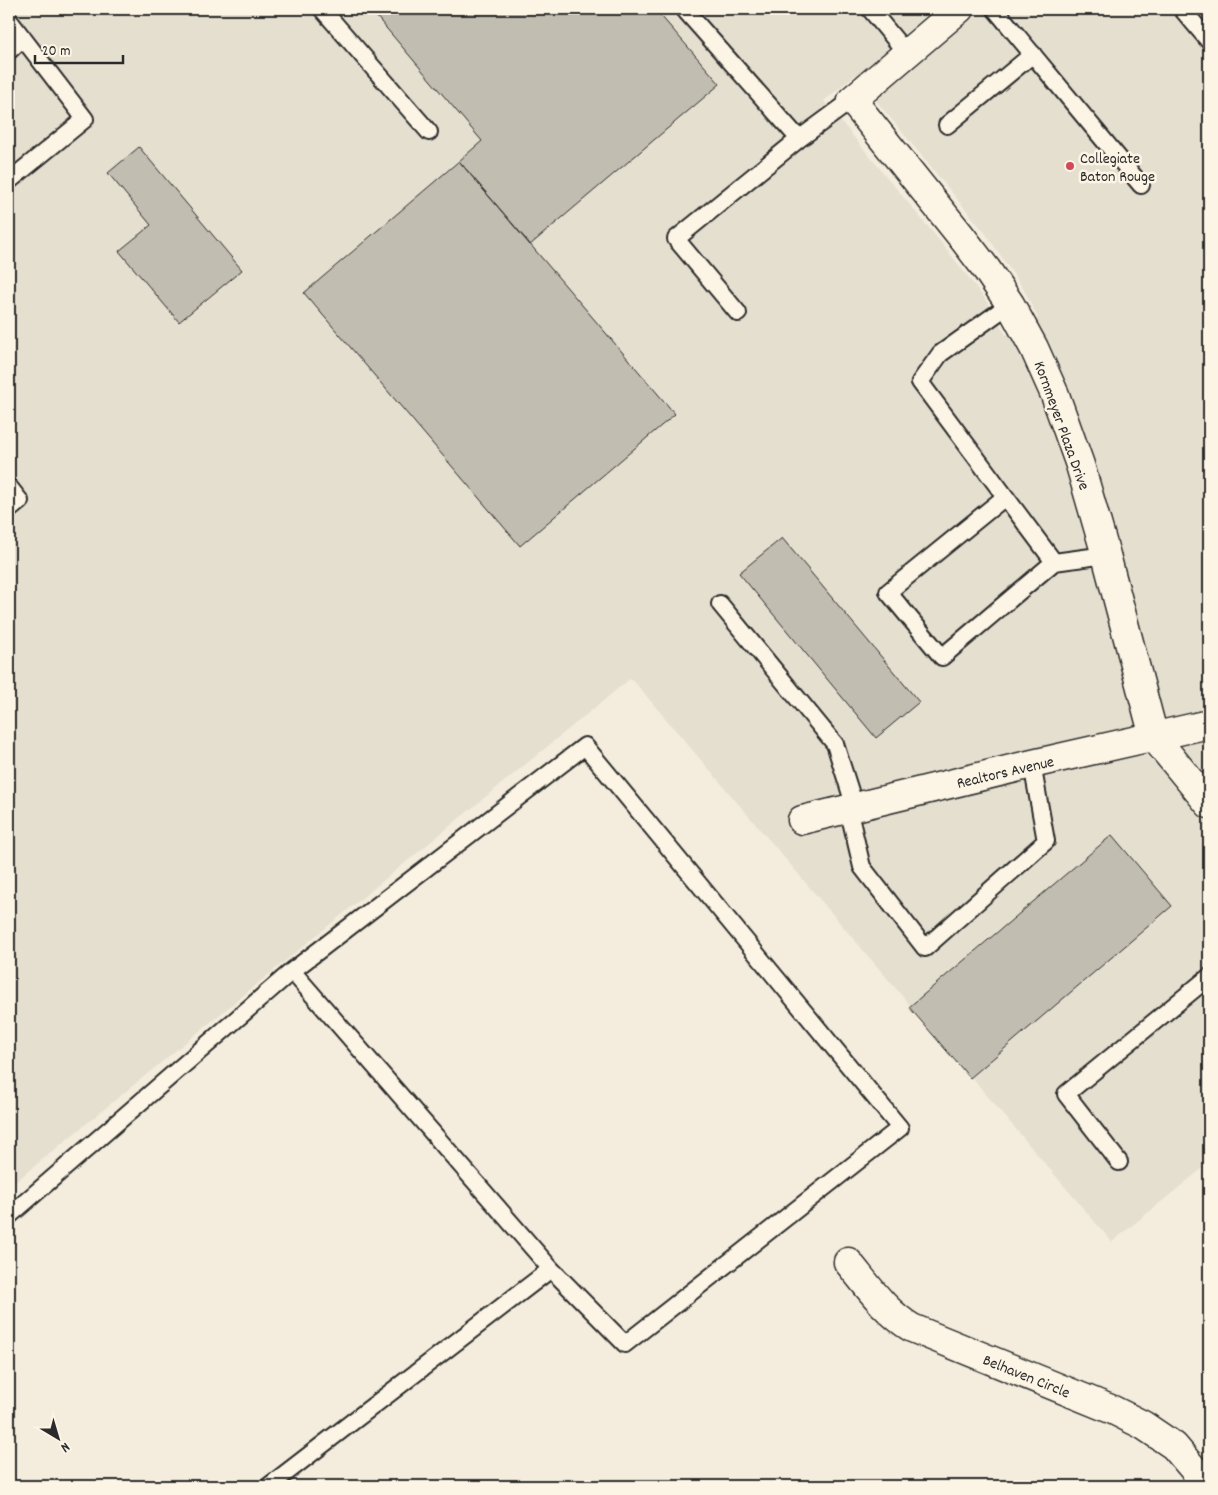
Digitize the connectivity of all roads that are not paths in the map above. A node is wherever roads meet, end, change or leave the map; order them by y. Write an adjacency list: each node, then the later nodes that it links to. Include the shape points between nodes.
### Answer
1 (322, 9): 15 (lane)
2 (684, 9): 16 (lane)
3 (870, 9): 11 (lane)
4 (959, 9): 11 (street)
5 (995, 9): 12 (lane)
6 (1182, 9): 9 (lane)
7 (9, 20): 8 (lane)
8 (23, 38): 10 (lane); 17 (lane, via 85,119)
9 (1209, 41)
10 (9, 51)
11 (906, 54): 13 (street)
12 (1033, 54): 14 (lane); 18 (lane)
13 (852, 100): 16 (lane); 19 (street, Kornmeyer Plaza Drive, via 961,236)
14 (946, 125)
15 (429, 132)
16 (799, 139): 20 (lane, via 676,239)
17 (9, 181)
18 (1141, 185)
19 (1010, 304): 22 (lane, via 940,354 920,382); 24 (street, Kornmeyer Plaza Drive, via 1055,395 1080,465)
20 (738, 313)
21 (9, 487): 23 (lane, via 20,501)
22 (1005, 497): 25 (lane); 25 (lane, via 888,592 942,657)
23 (9, 510)
24 (1106, 555): 25 (lane); 28 (street, Kornmeyer Plaza Drive)
25 (1054, 562)
26 (720, 604): 31 (lane, via 834,744)
27 (1209, 724): 28 (street, Realtors Avenue)
28 (1154, 737): 29 (street, Realtors Avenue); 30 (street, Kornmeyer Plaza Drive)
29 (1032, 764): 31 (street, Realtors Avenue); 31 (lane, via 1046,841 925,948 862,867)
30 (1209, 804)
31 (852, 808): 32 (street, Realtors Avenue)
32 (802, 820)
33 (292, 971): 36 (lane); 38 (lane); 38 (lane, via 585,746 900,1128 625,1344)
34 (1209, 977): 35 (lane, via 1066,1094)
35 (1119, 1162)
36 (9, 1216)
37 (848, 1262): 40 (street, Belhaven Circle, via 889,1312 902,1322 1143,1425 1174,1446)
38 (551, 1269): 39 (lane)
39 (269, 1486)
40 (1208, 1486)

